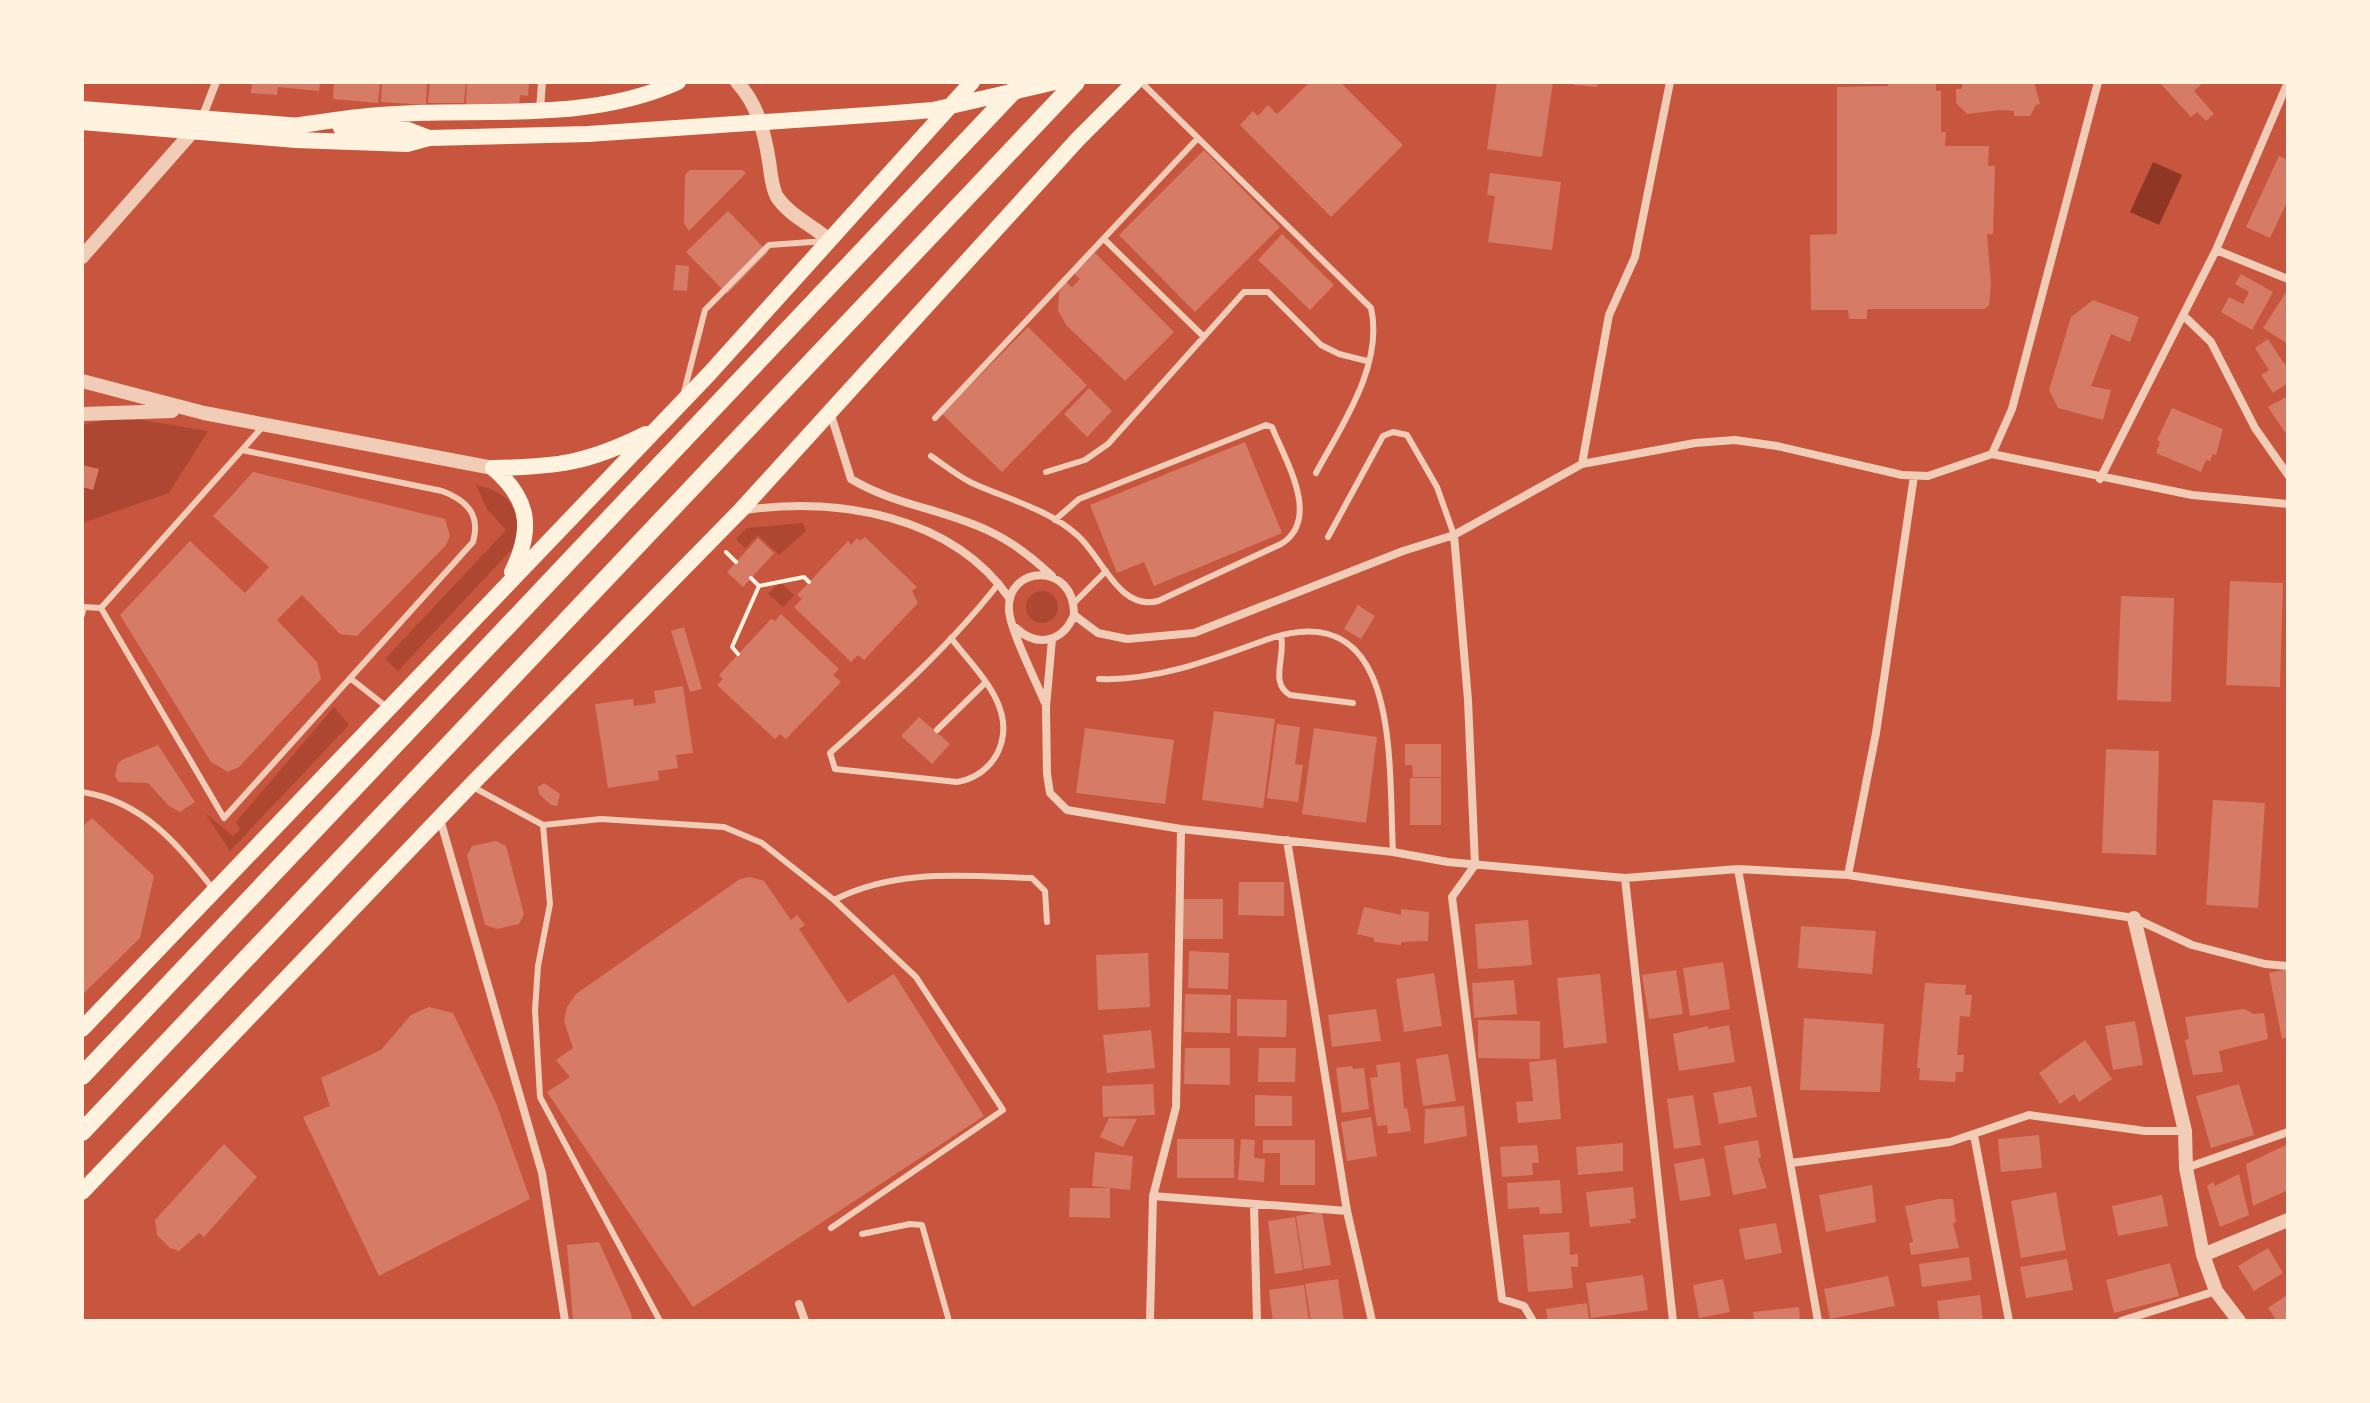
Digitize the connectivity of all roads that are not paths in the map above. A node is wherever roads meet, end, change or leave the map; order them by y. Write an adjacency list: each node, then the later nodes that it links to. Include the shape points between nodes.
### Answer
1 (216, 82): 16 (street)
2 (542, 82): 14 (street)
3 (678, 82): 14 (main road, via 623,101)
4 (737, 82): 21 (street, via 762,124 778,198)
5 (972, 82): 21 (main road)
6 (1022, 82): 88 (highway)
7 (1055, 82): 18 (main road, via 933,110 588,134)
8 (1076, 82): 90 (highway)
9 (1138, 82): 19 (lane); 32 (main road, via 1078,139)
10 (1670, 82): 39 (street, via 1635,257 1609,315)
11 (2098, 82): 37 (street, via 2012,409)
12 (2288, 82): 22 (street)
13 (82, 109): 16 (main road)
14 (540, 110): 17 (main road, via 380,115)
15 (82, 122): 16 (main road)
16 (198, 125): 17 (main road); 18 (main road, via 407,144); 23 (street)
17 (294, 126): 18 (main road, via 408,130)
18 (429, 138)
19 (1198, 138): 20 (lane); 27 (lane, via 1371,308 1375,326)
20 (1104, 239): 26 (lane); 33 (lane)
21 (829, 240): 29 (main road); 29 (lane, via 769,245 705,310)
22 (2216, 250): 24 (street); 25 (street)
23 (82, 257)
24 (2288, 279)
25 (2183, 315): 43 (street, via 2211,342 2255,428); 45 (street)
26 (1203, 336): 27 (lane, via 1244,292 1260,289 1321,345); 41 (lane, via 1108,444 1073,466)
27 (1367, 361): 42 (lane, via 1354,402)
28 (82, 381): 30 (street)
29 (682, 402): 35 (main road)
30 (204, 413): 31 (street); 34 (street)
31 (82, 414)
32 (831, 415): 47 (main road); 52 (street, via 851,479 881,497 990,531)
33 (935, 418)
34 (264, 425): 36 (lane); 40 (street)
35 (658, 428): 40 (main road, via 600,457); 54 (main road)
36 (242, 450): 57 (lane); 64 (lane, via 442,491 463,499 473,513 473,542)
37 (1992, 454): 44 (street, via 1958,468); 45 (street)
38 (931, 456): 48 (lane, via 969,481)
39 (1582, 464): 44 (street, via 1735,440); 49 (street)
40 (493, 468): 54 (main road, via 514,486 524,506 521,554)
41 (1046, 472)
42 (1316, 473)
43 (2288, 475)
44 (1914, 476): 80 (street, via 1876,733)
45 (2100, 479): 46 (street)
46 (2288, 504)
47 (740, 511): 53 (street, via 817,505 866,511 962,550); 71 (main road)
48 (1055, 520): 51 (lane, via 1079,536); 51 (lane, via 1079,499 1272,427 1298,496 1299,526 1288,540 1152,603 1132,598)
49 (1454, 535): 50 (lane, via 1437,487 1407,435 1398,431 1383,436); 59 (street, via 1194,633 1127,639 1098,633); 78 (street)
50 (1328, 537)
51 (1106, 571): 56 (lane)
52 (1052, 576): 55 (street, via 1031,577); 56 (street, via 1064,583)
53 (999, 583): 55 (street); 62 (lane)
54 (502, 590): 69 (main road)
55 (1010, 599): 60 (street)
56 (1074, 603): 59 (street)
57 (101, 608): 58 (lane, via 84,607); 64 (lane, via 224,818)
58 (82, 615)
59 (1074, 615): 63 (street)
60 (1016, 628): 63 (street, via 1032,639); 68 (street)
61 (1281, 636): 65 (lane, via 1177,670); 67 (lane, via 1282,690); 77 (lane, via 1326,630 1347,639 1364,656 1386,726)
62 (951, 638): 66 (lane); 66 (lane, via 830,753 832,766 839,771 957,782 973,777 991,762 1003,733 1002,712)
63 (1052, 639): 68 (street)
64 (350, 678): 69 (lane)
65 (1099, 679)
66 (986, 682): 70 (lane)
67 (1353, 703)
68 (1046, 707): 75 (street, via 1047,774 1056,802 1067,810)
69 (389, 708): 82 (main road)
70 (937, 730)
71 (470, 786): 73 (main road); 74 (lane)
72 (82, 792): 82 (lane, via 132,807 173,839)
73 (440, 818): 95 (main road); 105 (street, via 542,1173)
74 (543, 825): 83 (lane, via 601,819 724,827 762,843); 106 (lane, via 550,904 535,1010 540,1097)
75 (1181, 829): 76 (street); 96 (street, via 1176,1107)
76 (1287, 840): 77 (street); 98 (street)
77 (1393, 852): 78 (street)
78 (1475, 865): 81 (street); 112 (street, via 1452,897 1502,1299 1524,1306)
79 (1738, 869): 80 (street); 81 (street); 93 (street)
80 (1848, 875): 84 (street)
81 (1625, 878): 113 (street)
82 (214, 890): 87 (main road)
83 (834, 900): 85 (lane, via 857,888 910,878 1032,878 1045,891); 100 (lane, via 916,977 1003,1110)
84 (2134, 918): 86 (street, via 2204,948); 89 (street)
85 (1047, 922)
86 (2288, 966)
87 (82, 1029)
88 (82, 1076)
89 (2185, 1131): 92 (street, via 2145,1131 2029,1115); 94 (street)
90 (82, 1132)
91 (2288, 1132): 94 (street)
92 (1974, 1135): 93 (street); 115 (street)
93 (1791, 1163): 114 (street)
94 (2186, 1168): 102 (street)
95 (82, 1192)
96 (1153, 1196): 97 (street); 109 (street)
97 (1254, 1206): 98 (street); 110 (street)
98 (1347, 1211): 111 (street)
99 (2288, 1220): 102 (street)
100 (831, 1228)
101 (862, 1234): 108 (lane, via 922,1225)
102 (2203, 1255): 103 (street)
103 (2216, 1291): 116 (street); 117 (street)
104 (799, 1304): 107 (street)
105 (565, 1321)
106 (660, 1321)
107 (805, 1321)
108 (949, 1321)
109 (1150, 1321)
110 (1257, 1321)
111 (1372, 1321)
112 (1533, 1321)
113 (1673, 1321)
114 (1818, 1321)
115 (2009, 1321)
116 (2121, 1321)
117 (2239, 1321)

